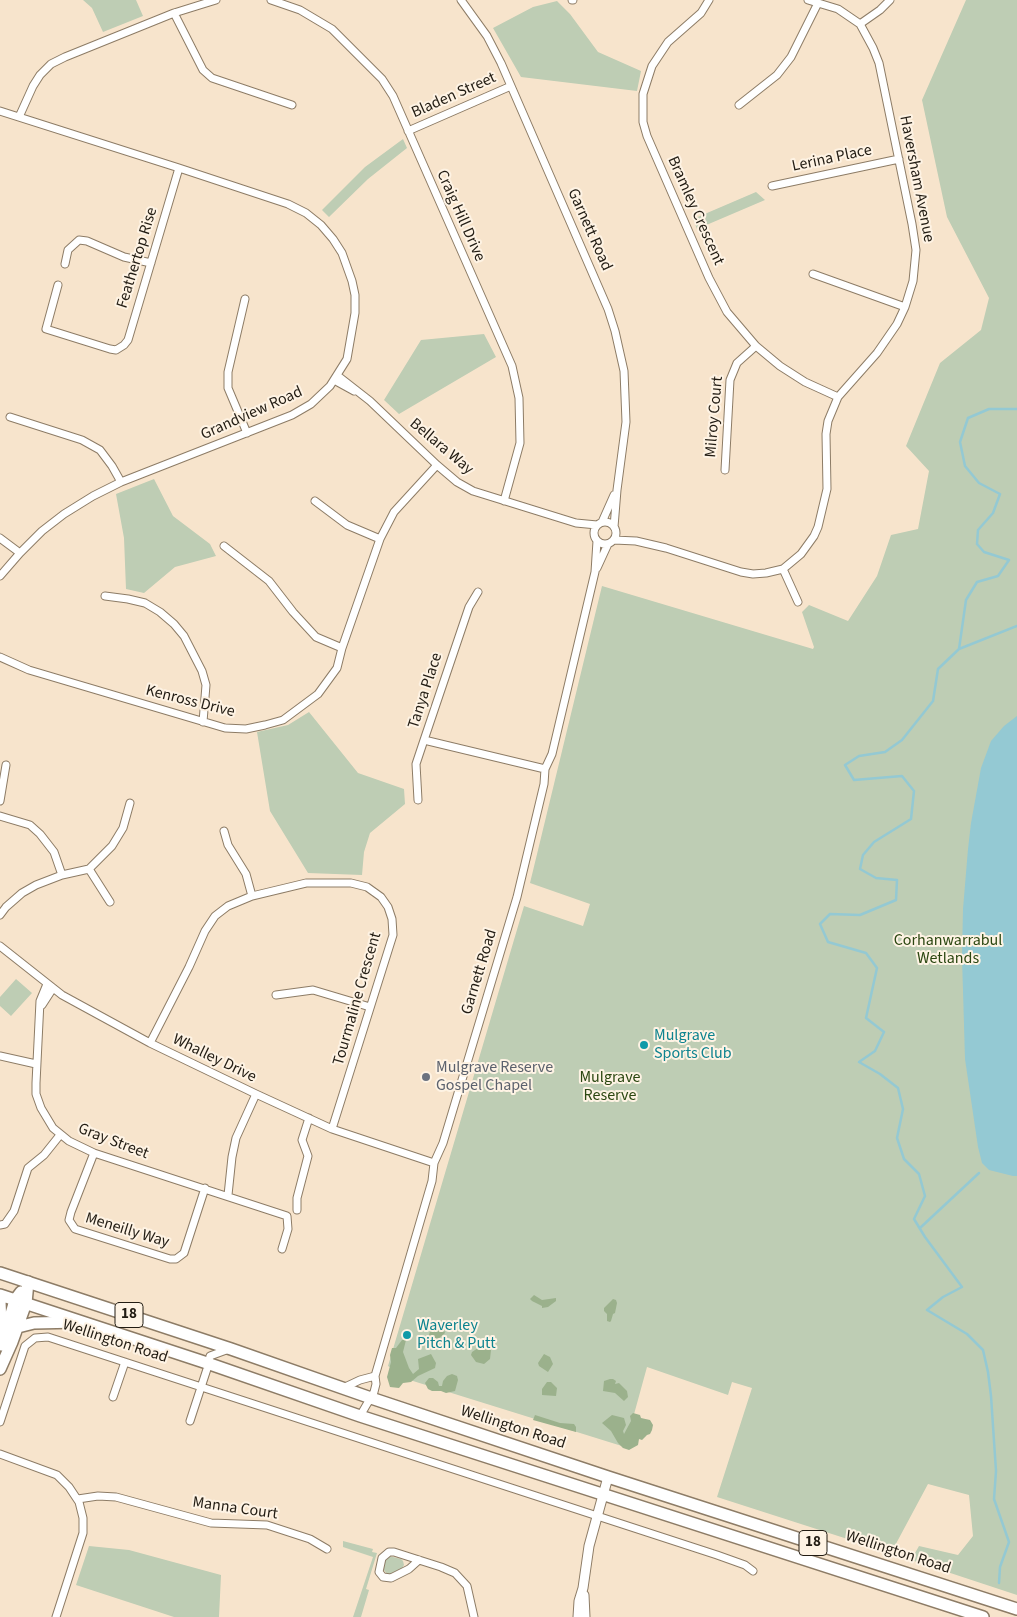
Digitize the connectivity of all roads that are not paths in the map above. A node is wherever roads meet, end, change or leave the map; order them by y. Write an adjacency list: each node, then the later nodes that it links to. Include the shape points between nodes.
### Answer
1 (216, 0): 8 (street)
2 (271, 0): 15 (street, Craig Hill Drive, via 300,10 332,29 382,79 394,96)
3 (461, 0): 10 (street, Garnett Road, via 486,36)
4 (709, 0): 25 (street, Bramley Crescent, via 701,13 668,42 652,66 643,94 643,122 717,295)
5 (808, 0): 7 (street, Haversham Avenue)
6 (890, 0): 9 (street)
7 (818, 3): 9 (street, Haversham Avenue, via 838,9); 12 (street, via 792,57 777,75)
8 (174, 13): 11 (street, via 203,70 212,78); 14 (street, via 52,64 33,86)
9 (860, 24): 16 (street, Haversham Avenue, via 879,63)
10 (511, 86): 15 (street, Bladen Street); 33 (street, Garnett Road, via 615,331 624,371 626,422)
11 (292, 105)
12 (739, 106)
13 (0, 111): 14 (street, Grandview Road)
14 (19, 117): 17 (street, Grandview Road)
15 (408, 131): 35 (street, Craig Hill Drive, via 512,366 519,398 520,444)
16 (898, 160): 18 (street, Lerina Place); 24 (street, Haversham Avenue, via 916,250 913,281)
17 (179, 168): 19 (street, Feathertop Rise); 26 (street, Grandview Road, via 288,204 306,213 333,239 347,266 356,313 347,359)
18 (772, 186)
19 (151, 263): 20 (street, via 124,257 87,240 79,240 68,250); 22 (street, Feathertop Rise, via 128,340 116,350 46,329)
20 (65, 264)
21 (814, 274): 24 (street)
22 (58, 285)
23 (245, 299): 29 (street, via 228,372 228,388)
24 (904, 307): 27 (street, Haversham Avenue, via 897,324 877,352)
25 (756, 346): 27 (street, Bramley Crescent, via 805,382); 31 (street, Milroy Court, via 737,363 730,380)
26 (336, 378): 29 (street, Grandview Road, via 301,410); 30 (street, Bellara Way, via 370,401)
27 (838, 397): 46 (street, Haversham Avenue, via 828,421 828,489 818,527 801,554)
28 (10, 417): 32 (street, via 82,440 100,450)
29 (247, 433): 32 (street, Grandview Road)
30 (437, 465): 35 (street, Bellara Way, via 473,491); 41 (street, Kenross Drive, via 394,512)
31 (725, 470)
32 (121, 482): 45 (street, Grandview Road, via 64,514)
33 (617, 490): 37 (street, Garnett Road); 38 (street, Garnett Road)
34 (314, 501): 41 (street, via 347,524)
35 (504, 501): 36 (street, Bellara Way)
36 (576, 523): 37 (street, Bellara Way); 40 (street, Bellara Way)
37 (599, 524): 38 (street, via 608,522); 40 (street)
38 (615, 528): 42 (street); 43 (street)
39 (0, 538): 45 (street)
40 (595, 538): 43 (street, via 602,544); 47 (street, Garnett Road)
41 (380, 539): 52 (street, Kenross Drive)
42 (636, 541): 43 (street); 46 (street, via 741,572 753,574)
43 (611, 542): 47 (street, Garnett Road)
44 (224, 546): 52 (street, via 268,581 316,636)
45 (20, 553): 48 (street, Grandview Road)
46 (783, 569): 51 (street)
47 (595, 572): 57 (street, Garnett Road, via 552,754)
48 (0, 576)
49 (478, 592): 55 (street, Tanya Place, via 469,608)
50 (105, 596): 54 (street, via 145,603 160,612 184,636 206,685)
51 (798, 602)
52 (342, 648): 54 (street, Kenross Drive, via 337,668 318,694 283,720 246,729)
53 (0, 657): 54 (street, Kenross Drive, via 29,670)
54 (203, 722)
55 (424, 740): 57 (street, Tanya Place); 58 (street, via 416,764)
56 (6, 765): 59 (street)
57 (545, 769): 80 (street, Garnett Road, via 517,898 443,1143)
58 (418, 800)
59 (0, 801)
60 (130, 803): 63 (street, via 116,840)
61 (0, 816): 64 (street, via 30,825 40,834 54,852)
62 (224, 831): 65 (street, via 228,845 246,874)
63 (88, 869): 64 (street); 66 (street)
64 (62, 875): 67 (street, via 22,893)
65 (252, 896): 71 (street, Tourmaline Crescent, via 306,883 351,882 381,897 392,919 393,935); 72 (street, Tourmaline Crescent, via 228,906 215,916)
66 (110, 902)
67 (0, 915)
68 (0, 946): 69 (street, Whalley Drive)
69 (50, 986): 72 (street, Whalley Drive); 74 (street, Gray Street, via 40,1001)
70 (276, 995): 71 (street, via 313,990)
71 (370, 1007): 77 (street, Tourmaline Crescent)
72 (150, 1043): 75 (street, Whalley Drive)
73 (0, 1056): 74 (street)
74 (37, 1061): 78 (street, Gray Street, via 36,1094 40,1108)
75 (256, 1094): 76 (street, Whalley Drive); 82 (street, via 236,1138)
76 (309, 1118): 77 (street, Whalley Drive); 83 (street, via 302,1140 308,1156)
77 (332, 1128): 80 (street, Whalley Drive)
78 (60, 1135): 79 (street, Gray Street); 84 (street, via 28,1168 14,1211 5,1224)
79 (94, 1153): 81 (street, Gray Street); 81 (street, Meneilly Way, via 70,1212 69,1220 75,1229 170,1259 184,1254)
80 (434, 1163): 99 (street, Garnett Road, via 432,1181)
81 (205, 1188): 82 (street, Gray Street)
82 (228, 1195): 85 (street, Gray Street, via 287,1216 288,1229)
83 (297, 1210)
84 (0, 1225)
85 (282, 1249)
86 (0, 1273): 87 (main road, Wellington Road / 18)
87 (28, 1282): 89 (main road); 94 (main road, Wellington Road / 18)
88 (0, 1295): 89 (main road, Wellington Road / 18)
89 (21, 1301): 91 (main road, Wellington Road / 18); 92 (main road); 93 (main road)
90 (0, 1302): 93 (main road)
91 (86, 1322): 92 (main road, via 46,1322); 96 (main road, Wellington Road / 18)
92 (18, 1327): 97 (main road)
93 (2, 1345): 97 (main road)
94 (231, 1349): 96 (street, via 212,1354); 98 (main road, Wellington Road / 18)
95 (125, 1362): 100 (street, Wellington Road); 103 (street); 107 (street, Wellington Road, via 48,1337 35,1338 24,1350)
96 (207, 1363): 100 (street); 102 (main road, Wellington Road / 18)
97 (0, 1368)
98 (290, 1369): 101 (main road, Wellington Road / 18); 102 (main road)
99 (375, 1376): 101 (street); 104 (street, Garnett Road)
100 (201, 1387): 106 (street); 112 (street, Wellington Road)
101 (343, 1388): 104 (main road, Wellington Road / 18)
102 (283, 1390): 105 (main road, Wellington Road / 18)
103 (113, 1397)
104 (371, 1398): 105 (street, Garnett Road); 109 (main road, Wellington Road / 18)
105 (360, 1416): 110 (main road, Wellington Road / 18)
106 (190, 1421)
107 (0, 1422)
108 (3, 1456): 111 (street, via 57,1475)
109 (608, 1477): 110 (street); 117 (main road, Wellington Road / 18)
110 (604, 1494): 112 (street); 122 (main road, Wellington Road / 18)
111 (79, 1502): 113 (street, Manna Court, via 94,1496 106,1497 211,1523 267,1525 310,1539); 118 (street, via 83,1533)
112 (597, 1516): 115 (street, Wellington Road, via 739,1562); 116 (street)
113 (327, 1549)
114 (419, 1560): 114 (street, via 392,1578 383,1577 379,1572 382,1558 389,1552); 119 (street, via 449,1570 464,1580)
115 (753, 1571)
116 (583, 1588): 120 (street); 121 (street)
117 (1017, 1609)
118 (56, 1617)
119 (474, 1617)
120 (578, 1617)
121 (585, 1617)
122 (982, 1617)

